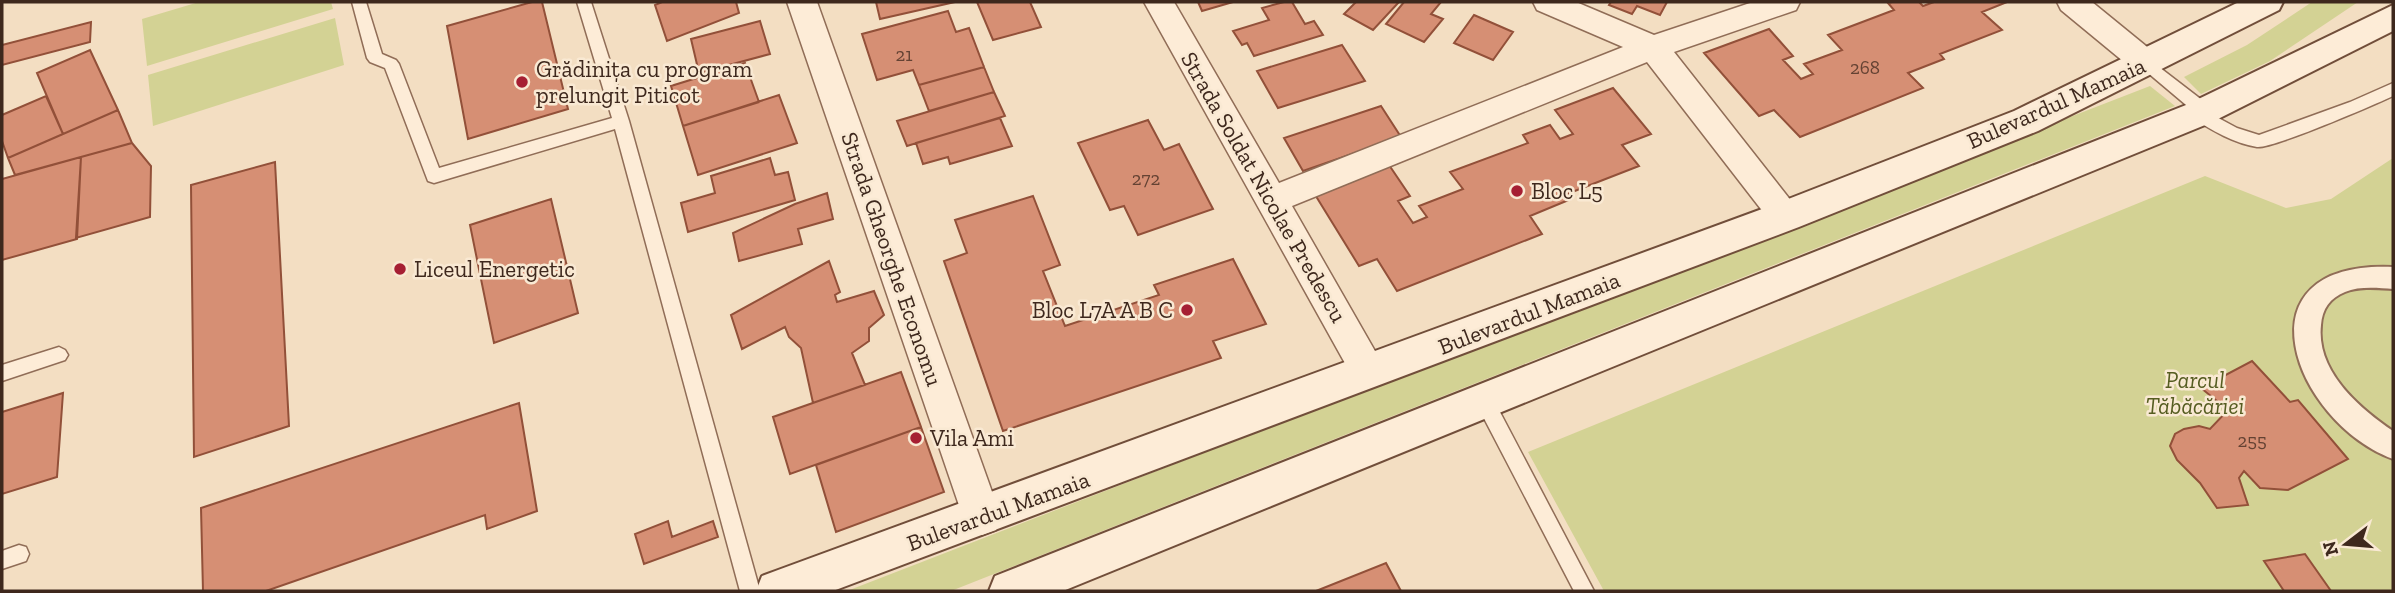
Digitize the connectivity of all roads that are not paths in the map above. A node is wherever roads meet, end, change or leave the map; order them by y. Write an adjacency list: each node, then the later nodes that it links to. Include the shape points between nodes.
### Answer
1 (359, 2): 14 (lane, via 375,58 391,64 434,176)
2 (584, 2): 14 (lane)
3 (803, 2): 23 (street, Strada Gheorghe Economu)
4 (1159, 2): 15 (street, Strada Soldat Nicolae Predescu)
5 (1548, 2): 10 (street)
6 (1785, 2): 10 (street)
7 (2072, 2): 11 (street)
8 (2267, 2): 11 (main road, Bulevardul Mamaia)
9 (2393, 17): 13 (main road)
10 (1653, 47): 15 (street); 16 (street)
11 (2146, 63): 13 (lane); 16 (main road, Bulevardul Mamaia, via 2025,121)
12 (2393, 89): 13 (lane, via 2259,141 2232,133)
13 (2202, 113): 21 (main road)
14 (621, 121): 24 (lane)
15 (1272, 200): 19 (street, Strada Soldat Nicolae Predescu)
16 (1786, 216): 19 (main road, Bulevardul Mamaia)
17 (2393, 278): 22 (street, via 2365,276 2333,285 2314,302 2306,325 2309,354 2324,385 2351,415)
18 (60, 355): 20 (lane)
19 (1369, 372): 23 (main road, Bulevardul Mamaia)
20 (2, 373)
21 (1484, 401): 26 (main road); 27 (lane)
22 (2393, 446)
23 (982, 517): 25 (main road, Bulevardul Mamaia)
24 (750, 591)
25 (778, 591)
26 (1011, 591)
27 (1584, 591)

